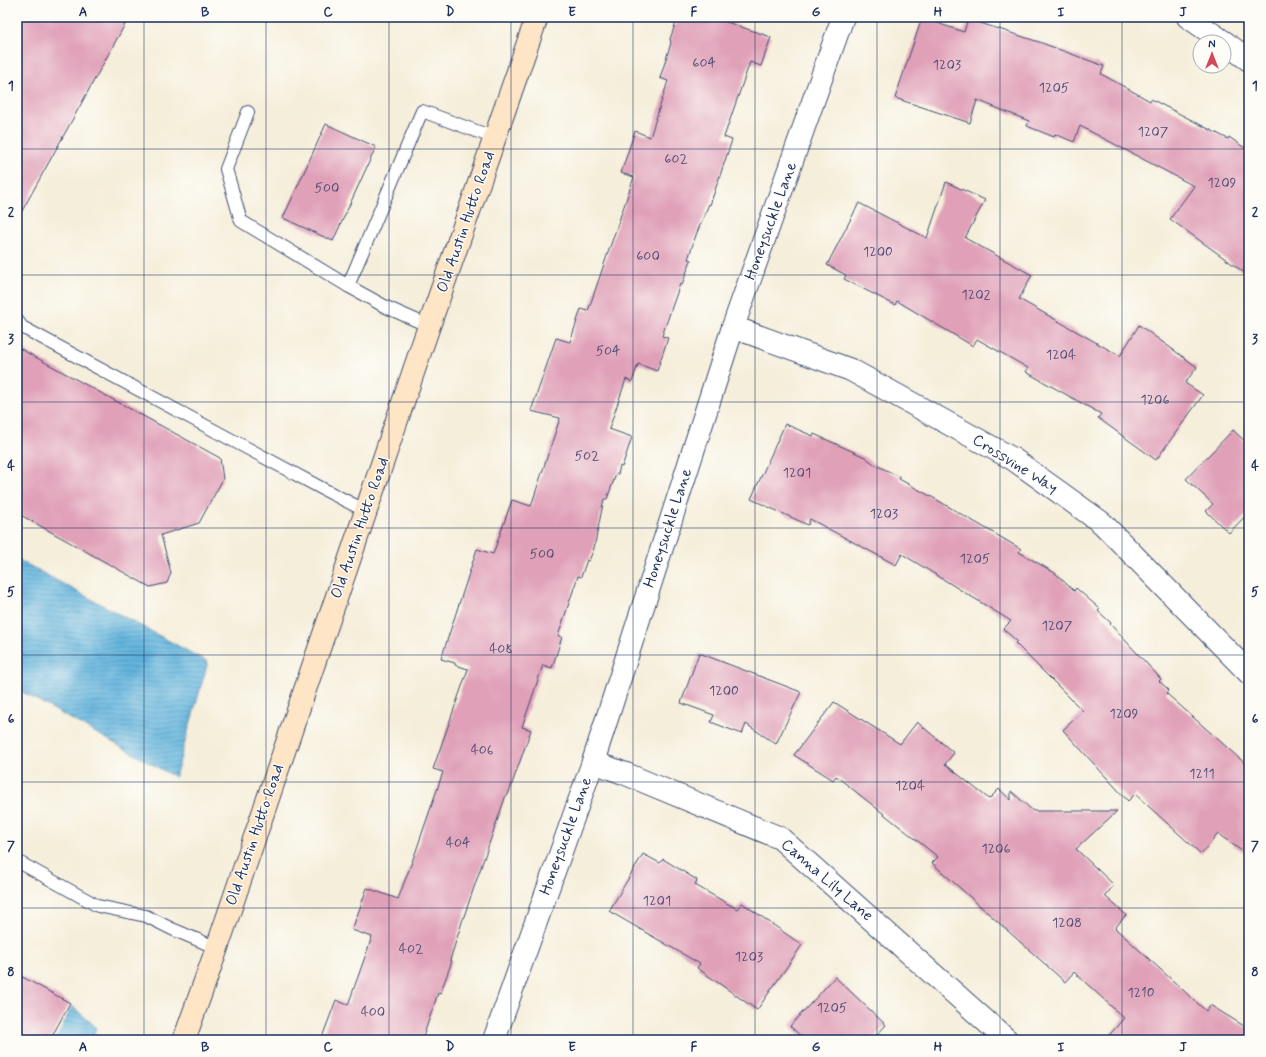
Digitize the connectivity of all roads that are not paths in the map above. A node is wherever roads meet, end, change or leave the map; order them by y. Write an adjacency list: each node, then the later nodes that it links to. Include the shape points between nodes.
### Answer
1 (537, 17): 8 (street, Old Austin Hutto Road)
2 (844, 17): 12 (street, Honeysuckle Lane)
3 (1188, 17): 4 (street)
4 (1212, 34)
5 (1232, 48): 6 (street)
6 (1249, 60)
7 (248, 112): 9 (lane, via 226,169 241,221)
8 (495, 138): 9 (lane, via 422,111); 11 (street, Old Austin Hutto Road)
9 (348, 286): 11 (lane, via 386,307)
10 (17, 320): 13 (lane, via 22,327)
11 (429, 326): 13 (street, Old Austin Hutto Road)
12 (733, 327): 14 (street, Crossvine Way, via 851,370 1013,459 1102,523); 15 (street, Honeysuckle Lane)
13 (366, 511): 17 (street, Old Austin Hutto Road)
14 (1249, 673)
15 (593, 762): 19 (street, Honeysuckle Lane); 20 (street, Canna Lily Lane, via 780,838)
16 (17, 861): 17 (lane, via 98,906 146,916)
17 (217, 948): 18 (street, Old Austin Hutto Road)
18 (184, 1040)
19 (494, 1040)
20 (1007, 1040)

